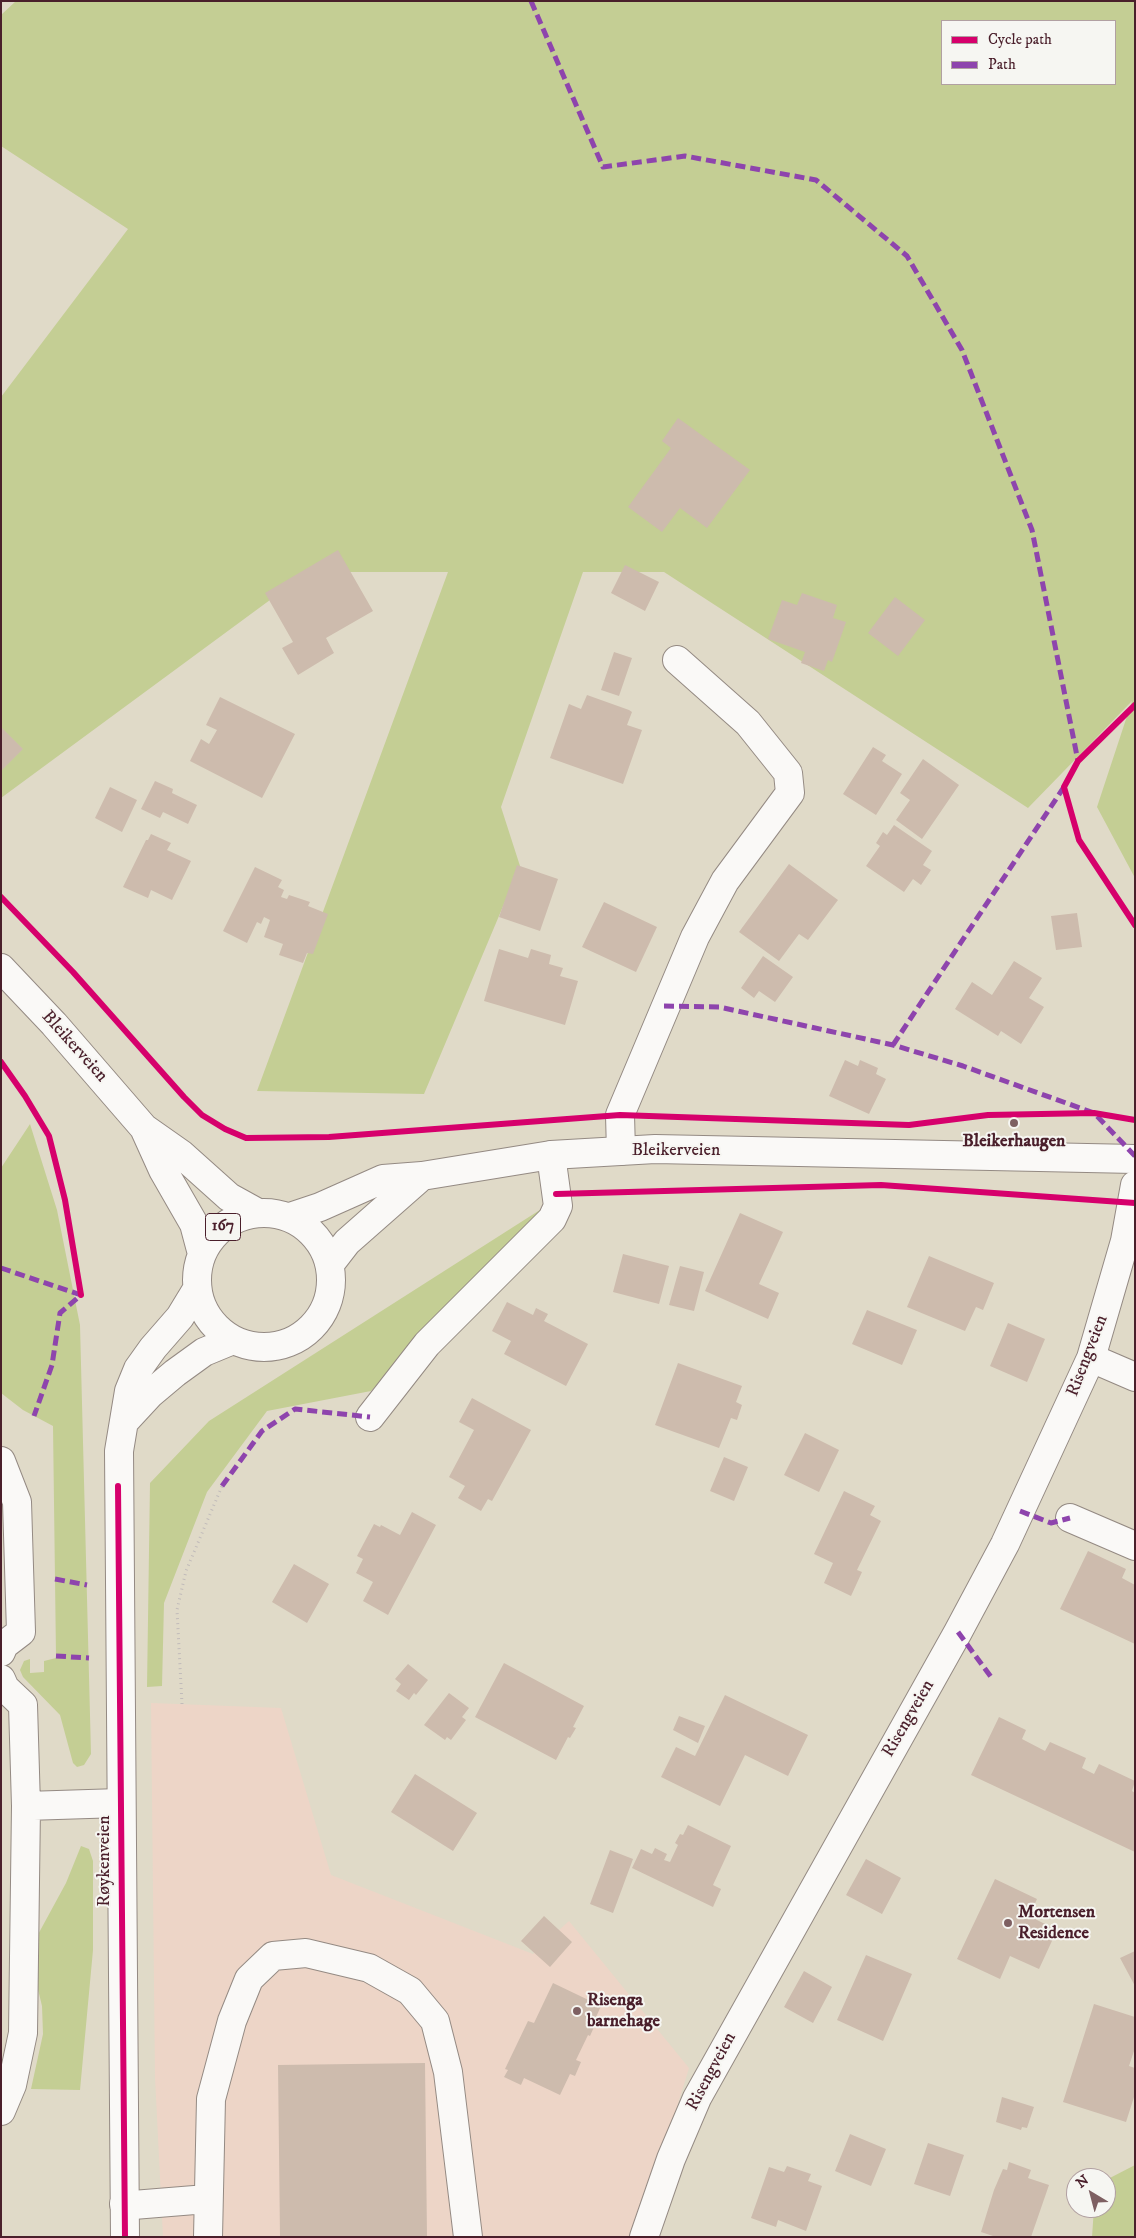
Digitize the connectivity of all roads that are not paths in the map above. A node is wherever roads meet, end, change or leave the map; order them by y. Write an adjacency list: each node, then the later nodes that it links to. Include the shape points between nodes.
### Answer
1 (677, 660): 4 (main road, via 748,723 788,772 790,793 725,881 695,937 620,1115)
2 (1, 968): 3 (main road, Bleikerveien / 167)
3 (144, 1128): 9 (main road, Bleikerveien / 167, via 181,1154 229,1197); 11 (main road, Bleikerveien / 167, via 163,1170 194,1224)
4 (621, 1151): 5 (main road, Bleikerveien); 6 (main road, Bleikerveien, via 655,1149)
5 (552, 1155): 7 (main road, Bleikerveien); 17 (main road, via 558,1206 552,1219 427,1344)
6 (1135, 1159)
7 (422, 1176): 10 (main road, via 383,1179); 12 (main road, via 347,1242)
8 (1135, 1185): 15 (main road, Risengveien, via 1125,1241)
9 (258, 1213): 10 (main road, 167); 11 (main road, 167, via 224,1225)
10 (290, 1217): 12 (main road, 167, via 308,1228 322,1244)
11 (202, 1254): 13 (main road, 167, via 197,1271)
12 (330, 1264): 14 (main road, 167, via 332,1283 328,1302 306,1333 289,1343 271,1347 252,1347)
13 (197, 1289): 14 (main road, 167, via 204,1310 216,1328); 18 (main road, Røykenveien / 167, via 180,1318 138,1369 129,1391)
14 (233, 1340): 18 (main road, Røykenveien / 167, via 204,1352 174,1373)
15 (1091, 1358): 16 (main road); 32 (main road, Risengveien, via 992,1571 697,2098 671,2159)
16 (1135, 1377)
17 (370, 1416)
18 (125, 1421): 24 (main road, Røykenveien / 167, via 118,1451)
19 (1, 1460): 22 (main road, via 17,1502 21,1632)
20 (1070, 1518): 21 (main road)
21 (1135, 1546)
22 (1, 1652)
23 (1, 1679): 25 (main road, via 5,1688 23,1705)
24 (120, 1803): 25 (main road); 28 (main road, Røykenveien / 167)
25 (26, 1806): 26 (main road, via 23,2034 12,2085)
26 (1, 2111)
27 (207, 2199): 28 (main road); 30 (main road); 31 (main road, via 211,2099 232,2021 249,1979 273,1956 306,1953 369,1968 410,1991 435,2021 448,2072)
28 (124, 2204): 29 (main road, Røykenveien / 167)
29 (125, 2237)
30 (208, 2237)
31 (468, 2237)
32 (644, 2237)

